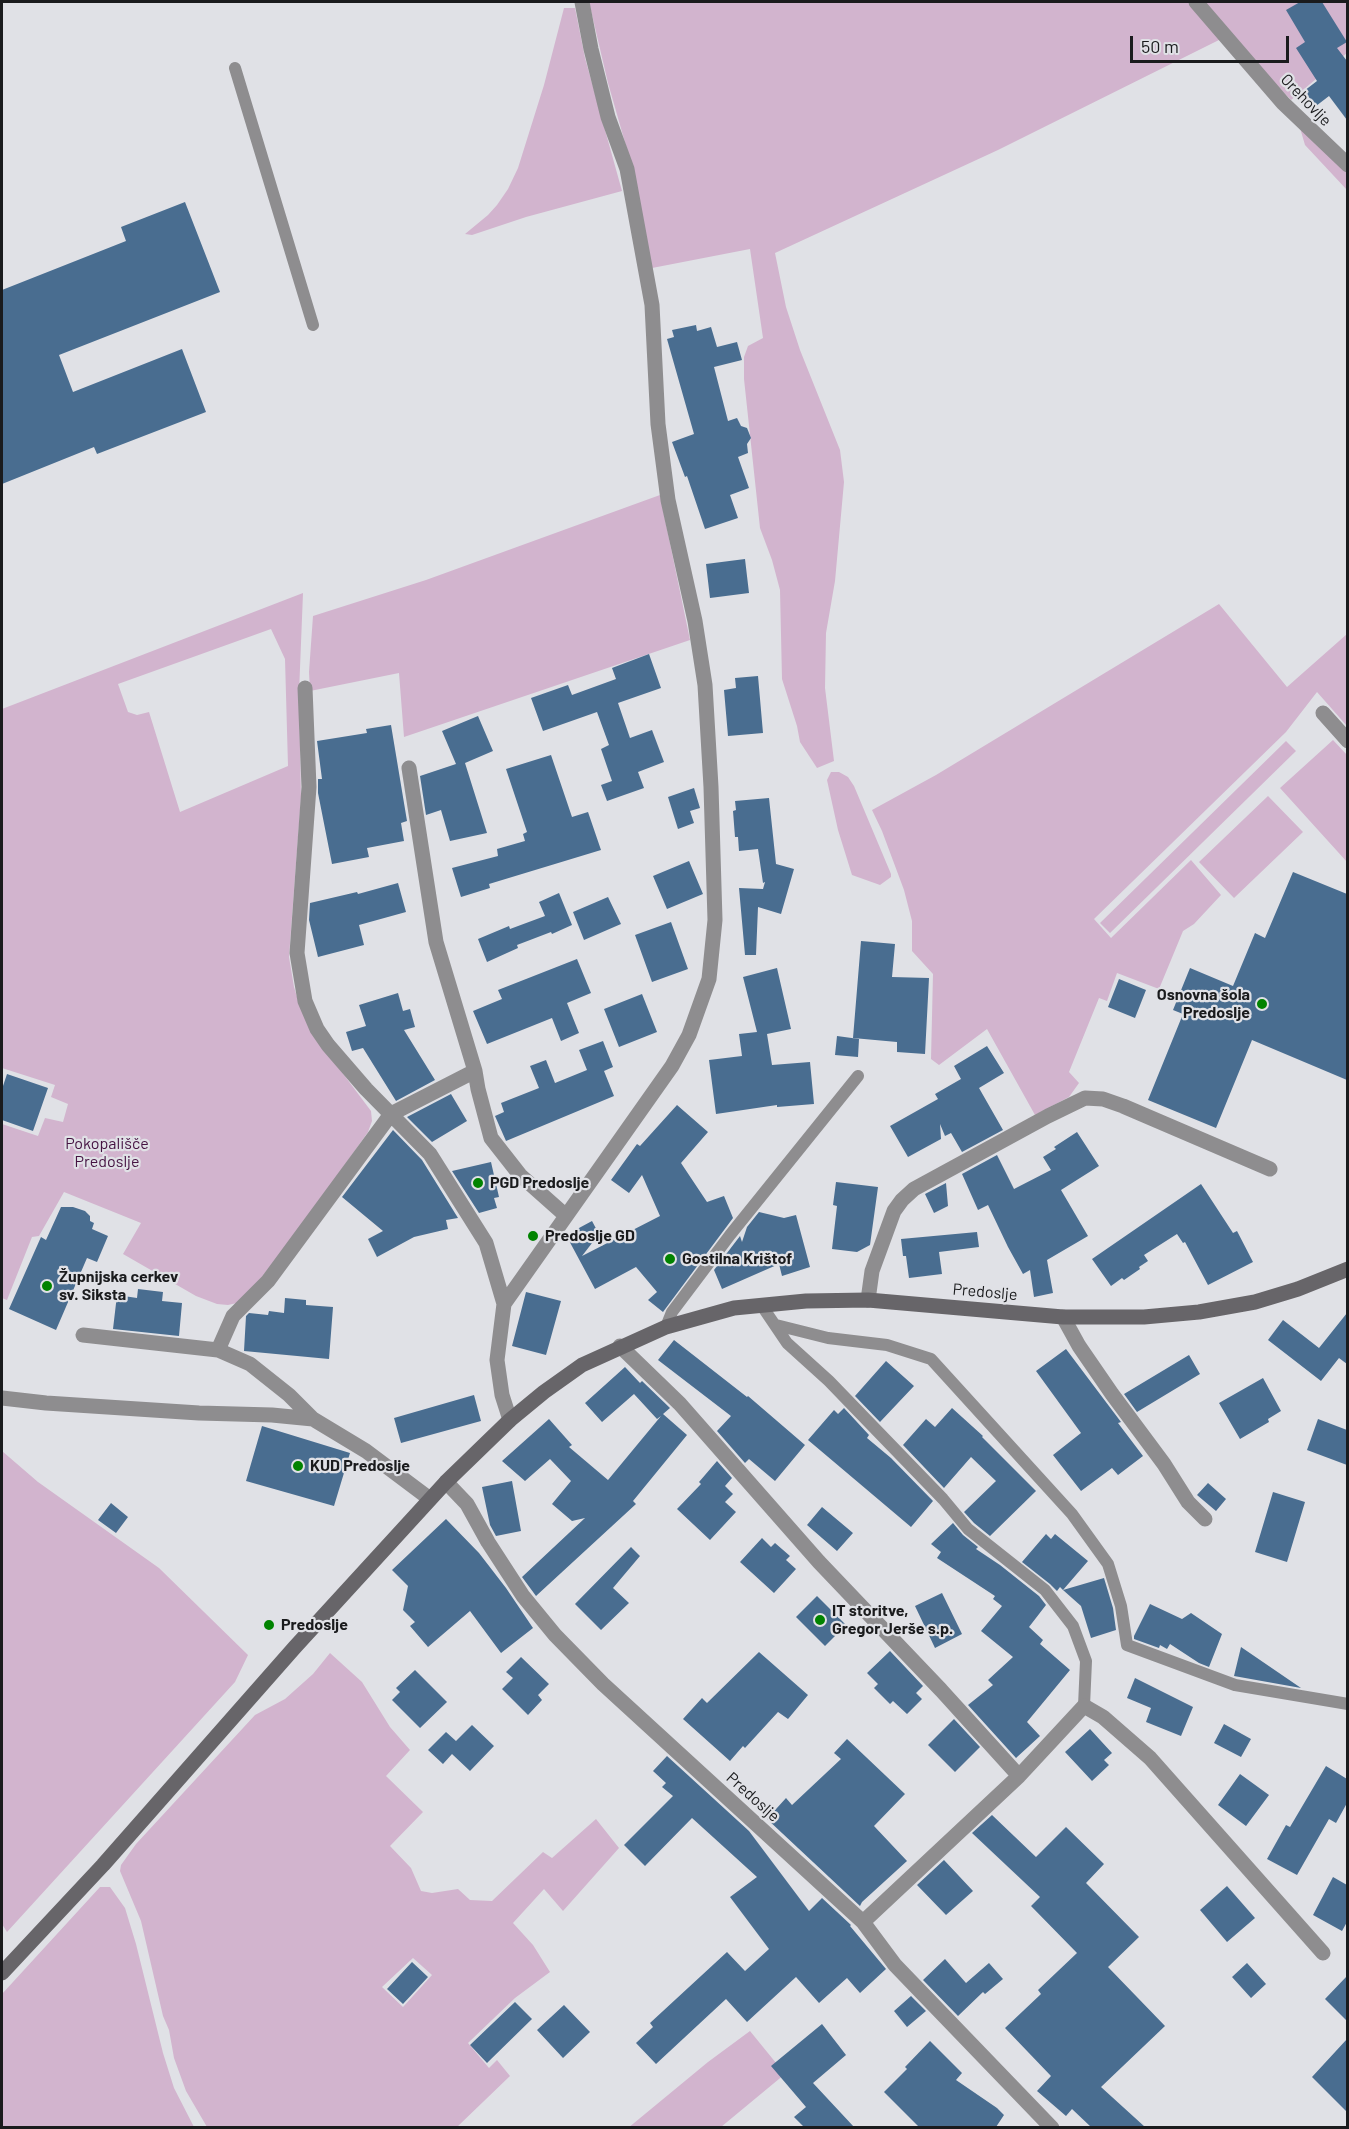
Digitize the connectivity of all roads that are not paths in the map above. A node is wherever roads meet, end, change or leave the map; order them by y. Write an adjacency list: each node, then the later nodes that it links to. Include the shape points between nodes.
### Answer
1 (582, 2): 14 (street, via 608,117 627,169 652,305 658,424 668,500 705,685 716,921 709,979 689,1035 672,1066)
2 (1196, 2): 4 (street, Orehovlje, via 1282,103)
3 (235, 68): 5 (lane)
4 (1347, 165)
5 (313, 325)
6 (304, 688): 12 (street, via 309,787 297,953 305,1001 328,1045)
7 (1323, 713): 8 (street)
8 (1347, 741)
9 (409, 768): 10 (street, via 436,942)
10 (475, 1071): 12 (street); 14 (street, via 491,1138 519,1175)
11 (858, 1076): 21 (lane, via 782,1167 672,1312)
12 (391, 1114): 17 (street, via 430,1154 486,1243); 24 (street, via 268,1281 233,1316)
13 (1270, 1169): 16 (street, via 1123,1106 1086,1098 945,1172 902,1200 872,1271)
14 (566, 1215): 17 (street)
15 (1347, 1269): 19 (street, Predoslje, via 1255,1302 1199,1312)
16 (868, 1300): 18 (street, Predoslje); 19 (street, Predoslje)
17 (504, 1304): 27 (street, via 497,1360)
18 (762, 1306): 20 (lane); 21 (street, Predoslje, via 734,1308)
19 (1063, 1317): 30 (street, via 1112,1394 1188,1502)
20 (776, 1325): 31 (lane, via 828,1338 887,1345 931,1359 1072,1514 1108,1564 1121,1606 1127,1645 1235,1685); 32 (lane, via 787,1343 943,1499 968,1529 1045,1590 1073,1626 1086,1661)
21 (666, 1327): 23 (street, Predoslje)
22 (83, 1335): 24 (street)
23 (620, 1346): 27 (street, Predoslje, via 582,1365); 33 (street, via 680,1404 819,1562)
24 (218, 1350): 26 (street, via 250,1364)
25 (2, 1398): 26 (street)
26 (312, 1419): 29 (street, via 366,1451)
27 (510, 1420): 28 (street, Predoslje)
28 (446, 1482): 29 (street, Predoslje); 34 (street, Predoslje, via 467,1504 523,1596 563,1643)
29 (430, 1499): 36 (street, Predoslje)
30 (1205, 1519)
31 (1347, 1704)
32 (1084, 1707): 33 (street); 35 (street, via 1103,1717 1150,1758)
33 (1019, 1776): 34 (street)
34 (863, 1922): 37 (street, Predoslje, via 895,1965)
35 (1323, 1953)
36 (2, 1973)
37 (1052, 2127)

